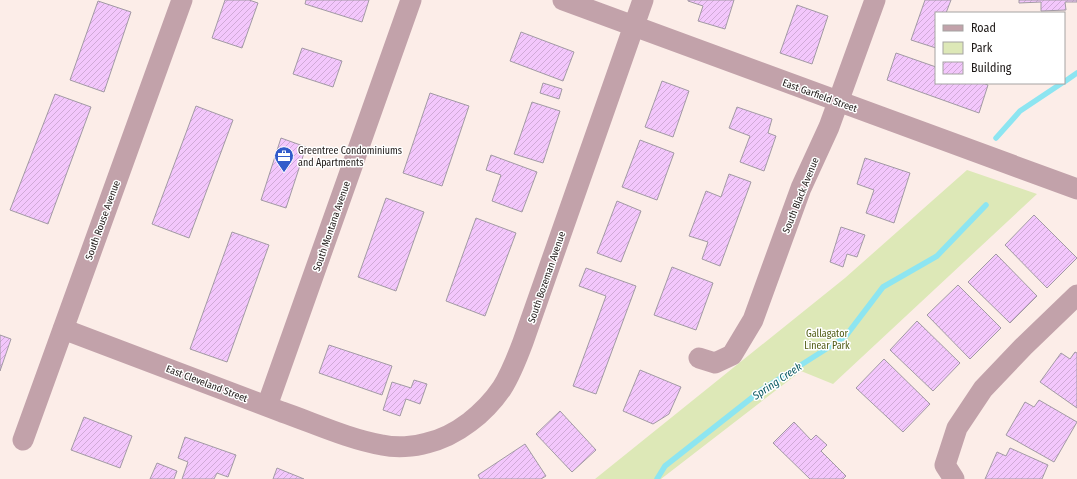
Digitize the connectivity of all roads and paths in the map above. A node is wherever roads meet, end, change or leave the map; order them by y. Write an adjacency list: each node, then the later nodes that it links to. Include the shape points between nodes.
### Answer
1 (182, 0): 10 (street, South Rouse Avenue)
2 (411, 0): 12 (street, South Montana Avenue)
3 (563, 0): 6 (street, East Garfield Street)
4 (643, 0): 6 (street, South Bozeman Avenue)
5 (875, 0): 7 (street, South Black Avenue)
6 (633, 26): 7 (street, East Garfield Street); 13 (street, South Bozeman Avenue, via 523,342 502,388 489,404 462,428 428,443 383,446)
7 (838, 102): 8 (street, East Garfield Street); 11 (street, South Black Avenue, via 752,320 732,354 715,363)
8 (1077, 189)
9 (1077, 295): 15 (street, via 983,389 965,415 957,428 945,465)
10 (63, 329): 12 (street, East Cleveland Street); 14 (street, South Rouse Avenue)
11 (699, 358)
12 (267, 406): 13 (street, East Cleveland Street)
13 (350, 436)
14 (23, 440)
15 (954, 479)

